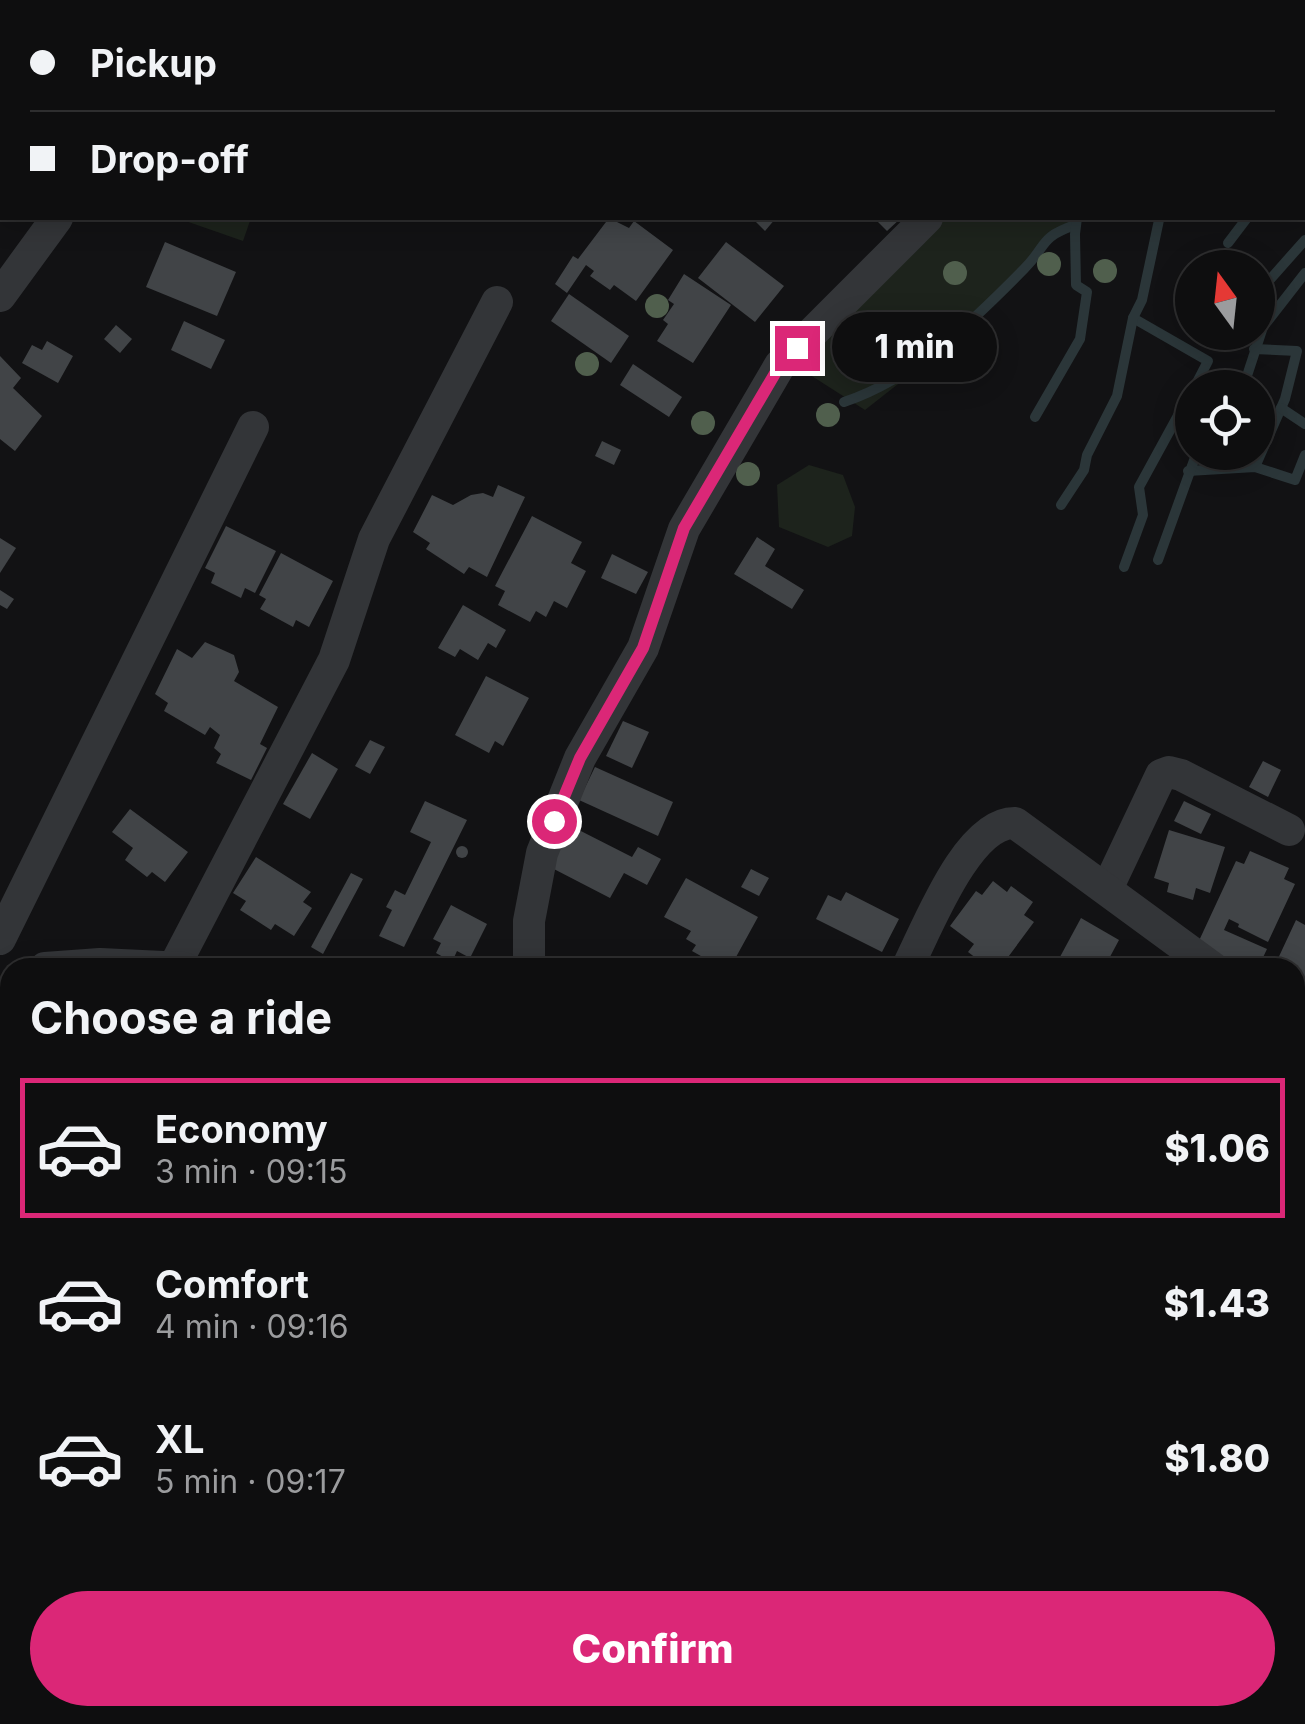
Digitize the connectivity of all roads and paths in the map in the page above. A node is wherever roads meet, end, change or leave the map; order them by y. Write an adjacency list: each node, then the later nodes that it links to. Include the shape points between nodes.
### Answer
1 (56, 220): 3 (street)
2 (924, 220): 11 (street, via 780,365 684,528 643,648 580,758 542,853)
3 (0, 296)
4 (497, 302): 10 (street, via 374,539 334,660)
5 (253, 427): 8 (street)
6 (1289, 830): 7 (street, via 1181,775 1161,774)
7 (1107, 889): 12 (street, via 1015,823 1002,823 966,854); 13 (street)
8 (0, 943): 9 (street)
9 (30, 958)
10 (183, 958)
11 (529, 958)
12 (912, 958)
13 (1200, 958)

